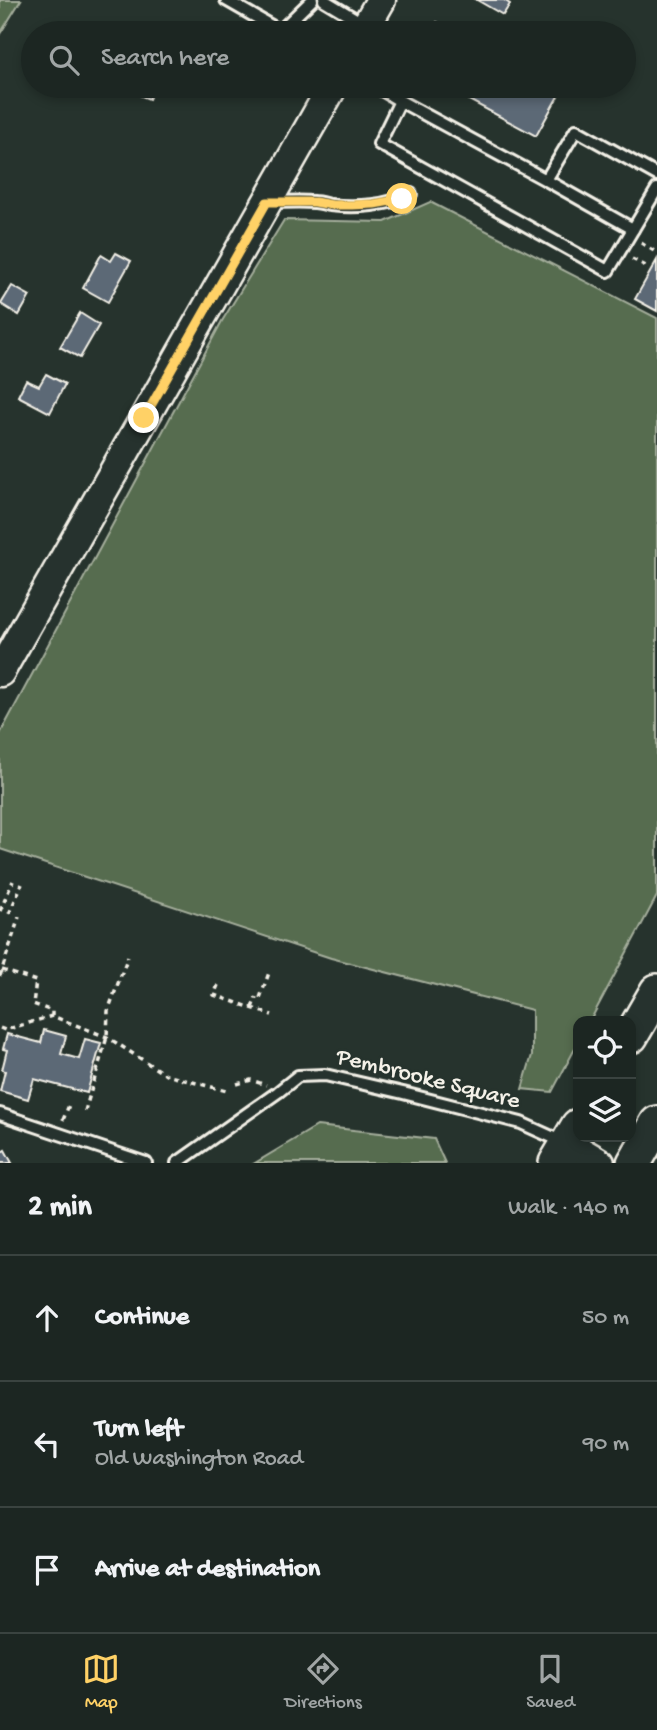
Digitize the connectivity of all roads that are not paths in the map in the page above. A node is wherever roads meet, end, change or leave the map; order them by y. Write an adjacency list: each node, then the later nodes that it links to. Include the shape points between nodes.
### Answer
1 (226, 0): 5 (lane)
2 (312, 0): 6 (lane)
3 (324, 0): 7 (lane)
4 (381, 0): 8 (main road)
5 (263, 21)
6 (290, 21)
7 (353, 21)
8 (370, 21)
9 (325, 98): 16 (main road)
10 (395, 98): 11 (lane)
11 (400, 101): 13 (lane); 17 (lane, via 379,144 608,271)
12 (657, 175): 13 (lane, via 576,130)
13 (547, 180): 17 (lane)
14 (657, 189): 17 (lane)
15 (411, 194): 16 (lane, via 374,204)
16 (267, 202): 18 (main road)
17 (633, 229)
18 (0, 672)
19 (657, 991): 20 (highway)
20 (636, 1027)
21 (0, 1114): 24 (lane)
22 (657, 1123): 27 (highway)
23 (567, 1144): 25 (lane, Pembrooke Square, via 521,1123 403,1093 325,1075 298,1076); 26 (main road)
24 (146, 1163)
25 (177, 1163)
26 (600, 1163)
27 (634, 1163)

